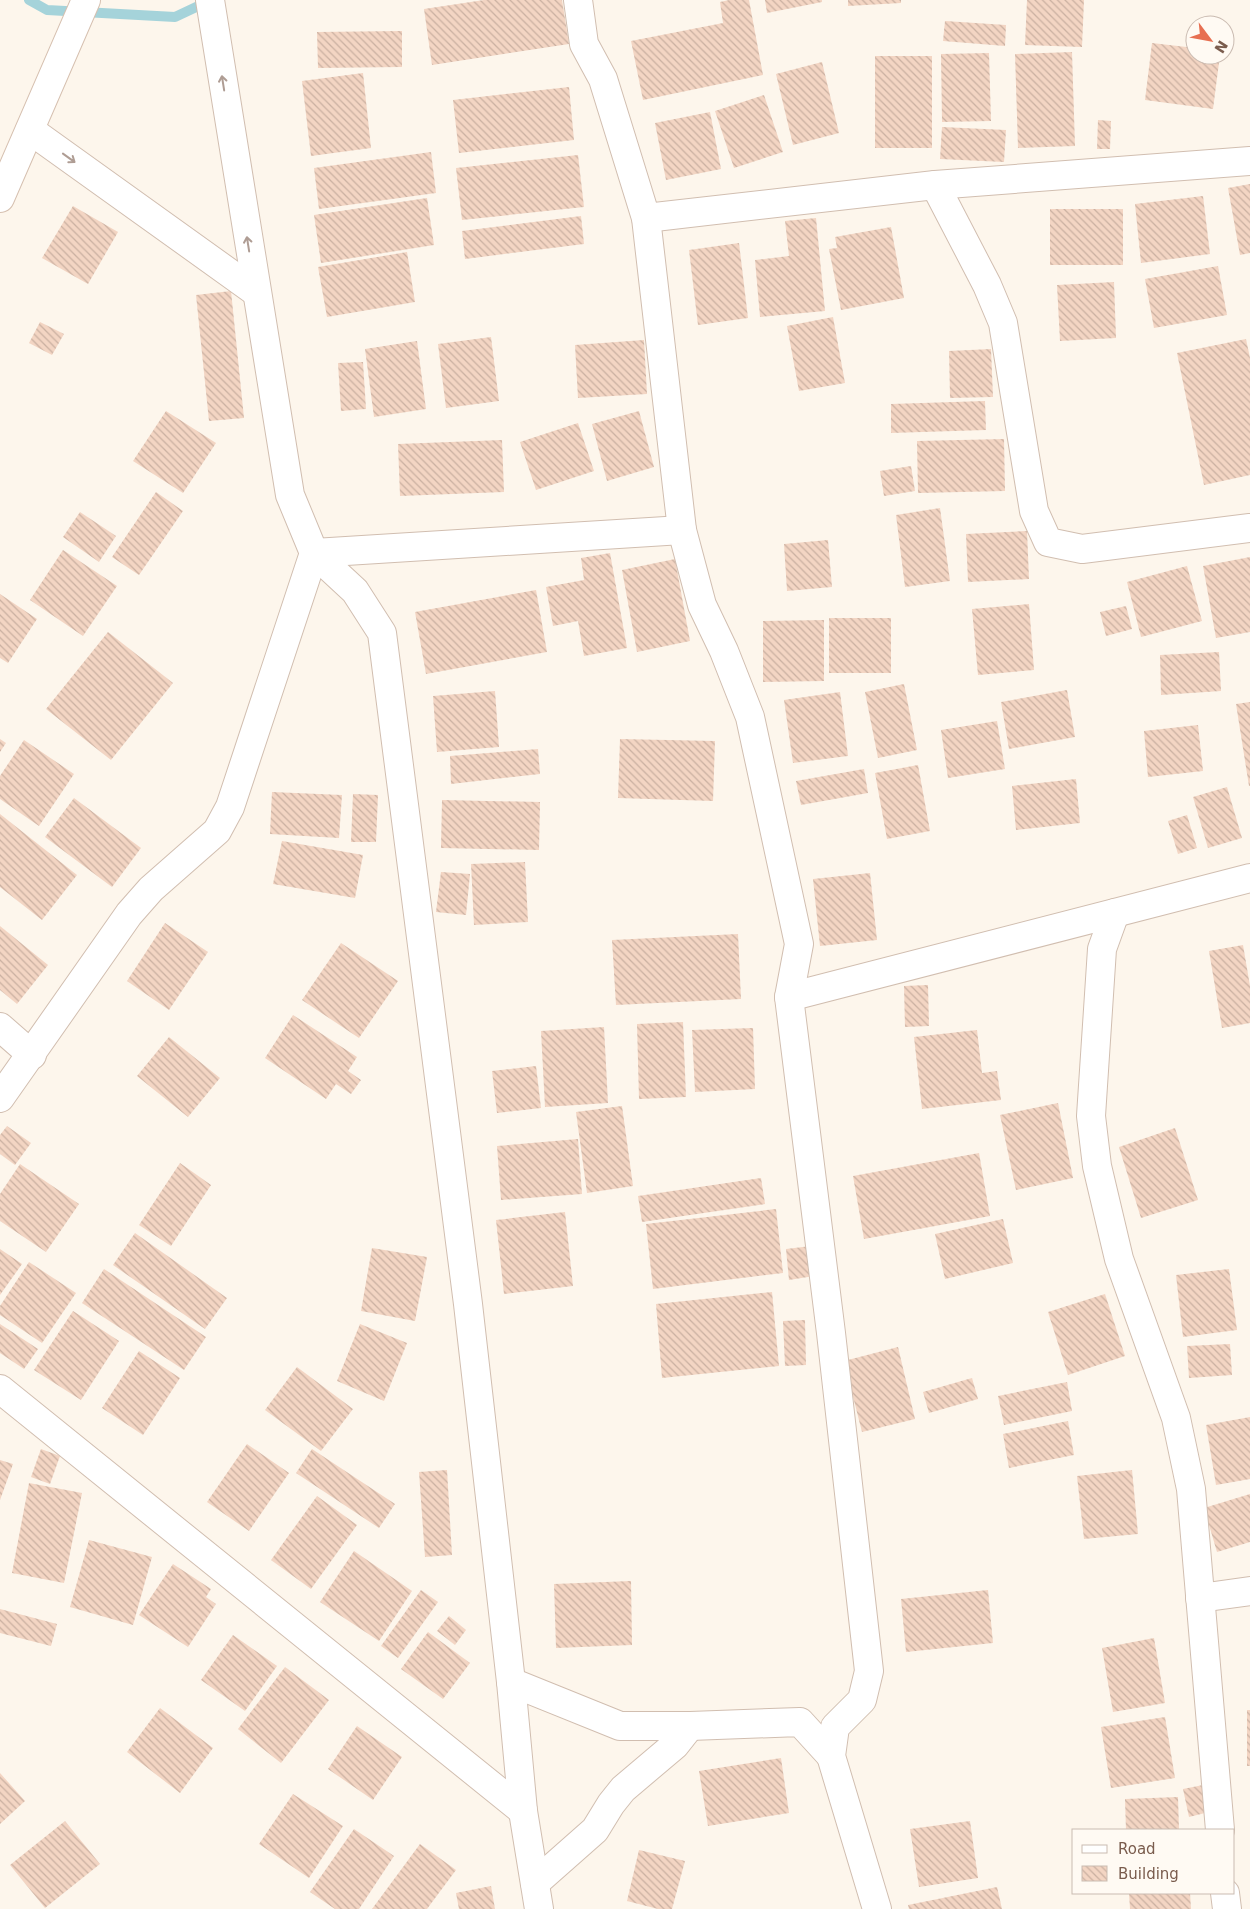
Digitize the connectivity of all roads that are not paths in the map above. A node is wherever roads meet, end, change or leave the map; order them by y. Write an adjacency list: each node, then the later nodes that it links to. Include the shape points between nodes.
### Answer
1 (86, 0): 4 (street)
2 (210, 0): 9 (street, one-way to 2)
3 (578, 0): 8 (street, via 584,44 603,79)
4 (30, 130): 7 (street); 9 (street, one-way to 9)
5 (1250, 161): 6 (street)
6 (935, 185): 8 (street); 10 (street, via 987,285 1003,324 1034,512 1048,542 1082,549)
7 (0, 198)
8 (646, 218): 11 (street)
9 (256, 292): 12 (street, via 290,495)
10 (1250, 528)
11 (682, 530): 12 (street); 15 (street, via 702,606 750,718 799,944)
12 (314, 553): 17 (street, via 230,807 217,830 151,889 129,914); 22 (street, via 355,591 382,633 468,1304)
13 (1250, 878): 14 (street)
14 (1115, 913): 15 (street); 21 (street, via 1102,949 1091,1116 1097,1166 1119,1259 1176,1418 1191,1489)
15 (789, 997): 25 (street, via 832,1333 869,1671 862,1700)
16 (0, 1027): 17 (street)
17 (32, 1055): 18 (street)
18 (0, 1098)
19 (0, 1389): 27 (street)
20 (1250, 1591): 21 (street)
21 (1200, 1598): 28 (street)
22 (511, 1682): 24 (street, via 620,1726); 27 (street)
23 (800, 1722): 24 (street); 25 (street); 26 (street)
24 (690, 1726): 30 (street, via 675,1745 623,1789 595,1830)
25 (834, 1727): 26 (street)
26 (831, 1756): 31 (street)
27 (523, 1811): 30 (street)
28 (1220, 1829)
29 (1225, 1894): 32 (street)
30 (537, 1896)
31 (877, 1909)
32 (1227, 1909)

